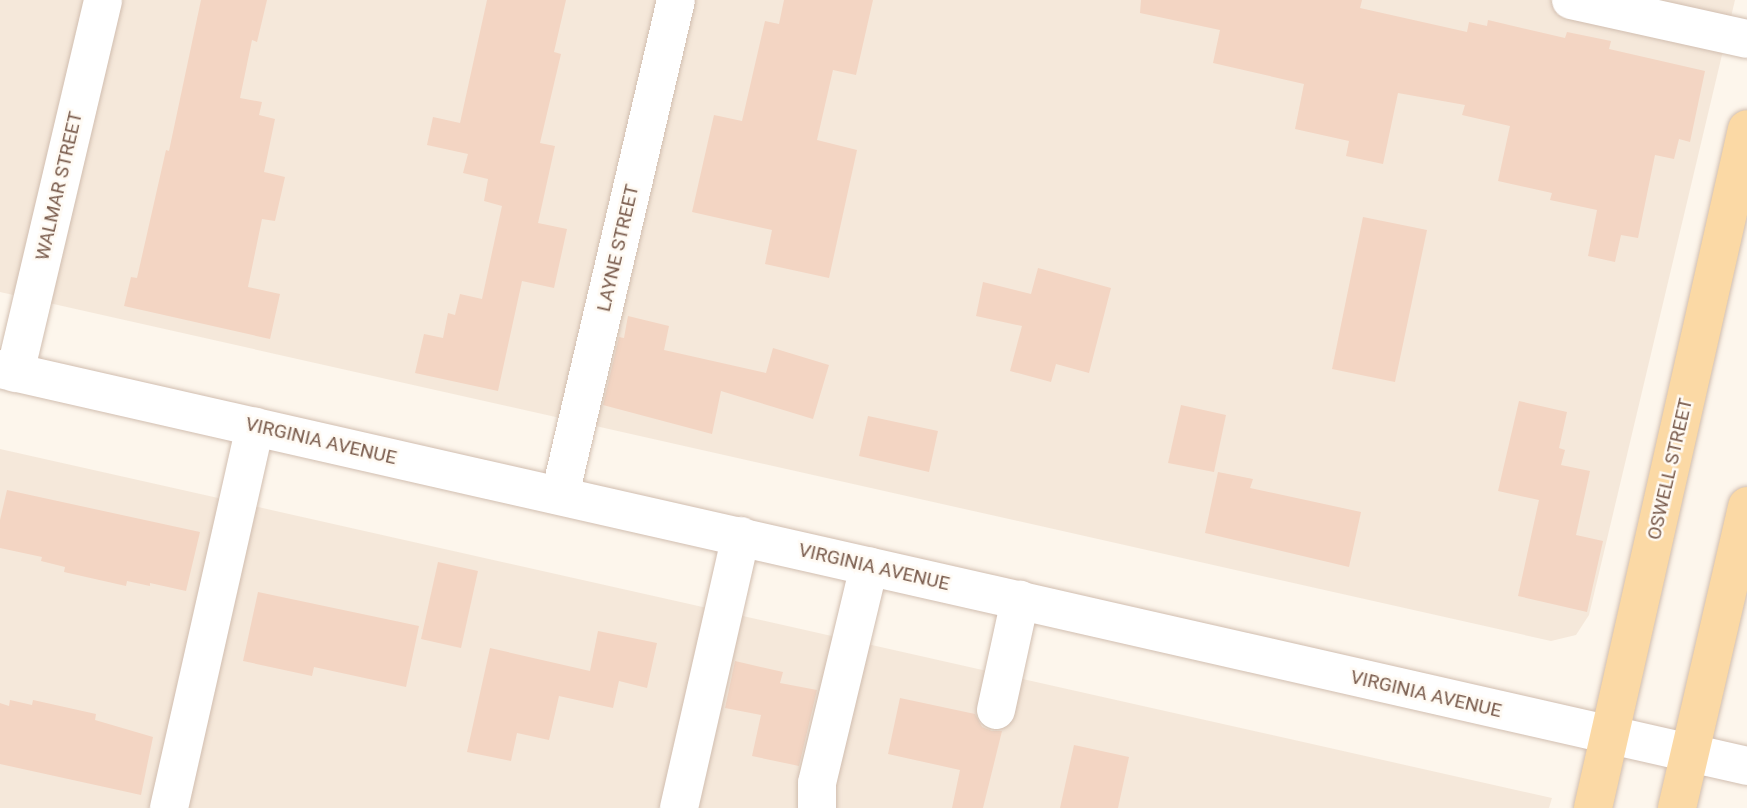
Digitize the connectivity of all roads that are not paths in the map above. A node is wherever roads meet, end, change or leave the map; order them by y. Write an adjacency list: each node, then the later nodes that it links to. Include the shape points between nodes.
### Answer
1 (103, 0): 6 (street, WALMAR STREET)
2 (676, 0): 8 (street, LAYNE STREET)
3 (1571, 0): 4 (street)
4 (1747, 39)
5 (1747, 129): 14 (main road, OSWELL STREET)
6 (8, 371): 7 (street, VIRGINIA AVENUE)
7 (255, 427): 8 (street, VIRGINIA AVENUE); 17 (street)
8 (560, 495): 10 (street, VIRGINIA AVENUE)
9 (1747, 506): 15 (main road)
10 (741, 536): 11 (street, VIRGINIA AVENUE); 18 (street)
11 (869, 566): 12 (street, VIRGINIA AVENUE); 19 (street, via 817,783)
12 (1020, 600): 13 (street); 14 (street, VIRGINIA AVENUE)
13 (996, 710)
14 (1610, 735): 15 (street, VIRGINIA AVENUE); 20 (main road, OSWELL STREET)
15 (1689, 754): 16 (street, VIRGINIA AVENUE); 21 (main road)
16 (1747, 766)
17 (169, 808)
18 (679, 808)
19 (817, 808)
20 (1592, 808)
21 (1677, 808)

